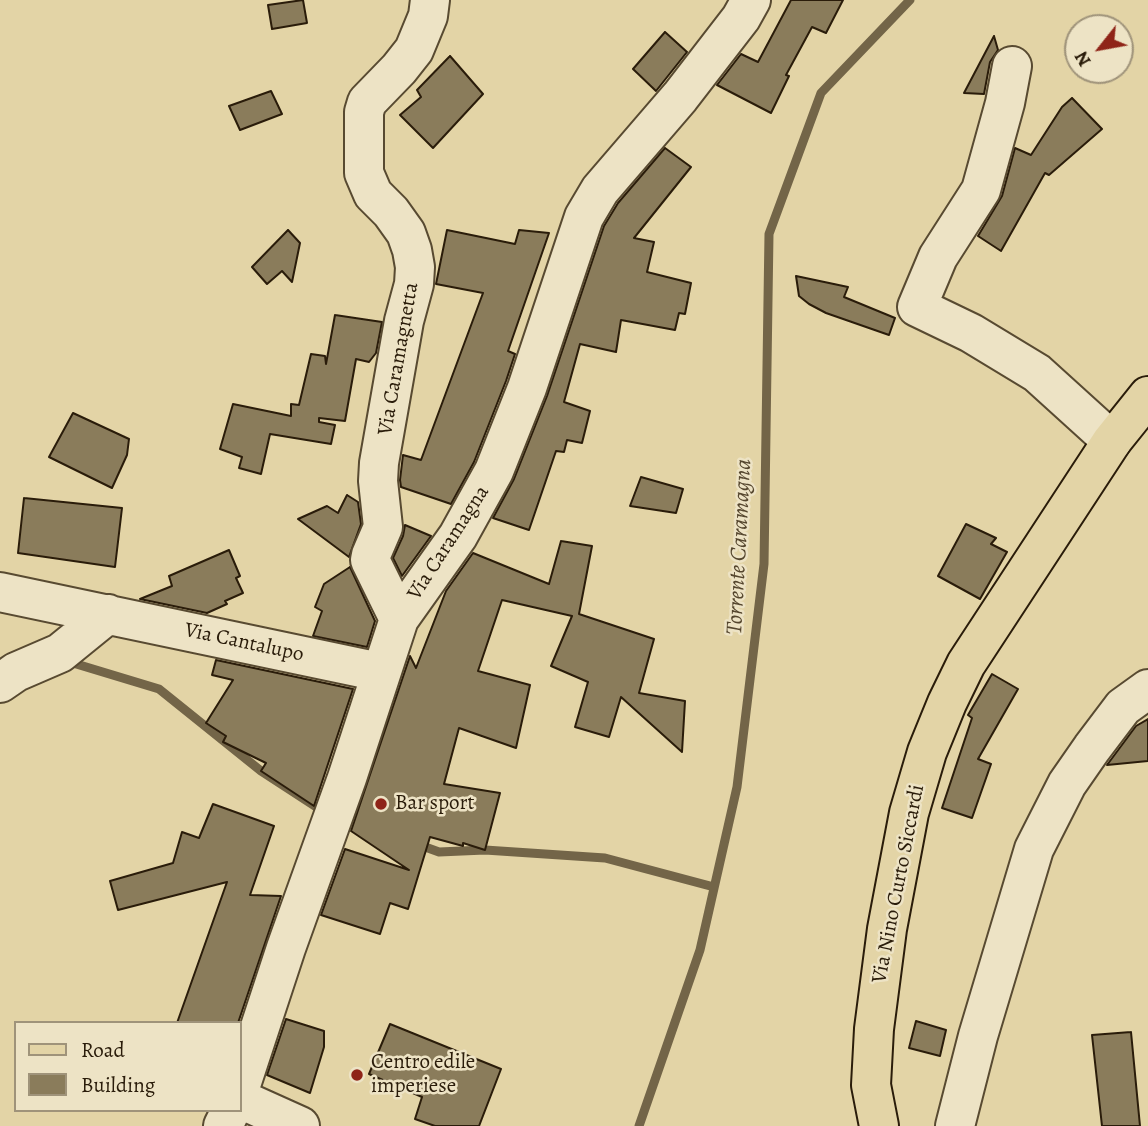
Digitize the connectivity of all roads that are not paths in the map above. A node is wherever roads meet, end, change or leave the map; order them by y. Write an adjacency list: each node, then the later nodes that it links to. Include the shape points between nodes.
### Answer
1 (430, 0): 8 (street, Via Caramagnetta, via 414,50 364,112 362,158 368,184 406,233 415,267 379,463 383,527 370,561)
2 (751, 0): 8 (street, Via Caramagna, via 680,97 600,190 584,217 494,471 458,536)
3 (1012, 66): 5 (street, via 981,190 938,257 917,307 1037,373)
4 (1148, 396): 5 (main road, Via Nino Curto Siccardi)
5 (1112, 441): 15 (main road, Via Nino Curto Siccardi, via 966,664 926,752 909,813 883,954 872,1085)
6 (0, 592): 7 (street, Via Cantalupo)
7 (108, 614): 9 (street, Via Cantalupo); 10 (street, via 60,653)
8 (399, 619): 9 (street, Via Caramagna)
9 (380, 672): 12 (street, Via Caramagna)
10 (0, 683)
11 (1148, 689): 16 (street, via 1123,707 1092,748 1067,784 1034,849)
12 (242, 1082)
13 (242, 1100): 14 (street)
14 (300, 1126)
15 (879, 1126)
16 (955, 1126)

